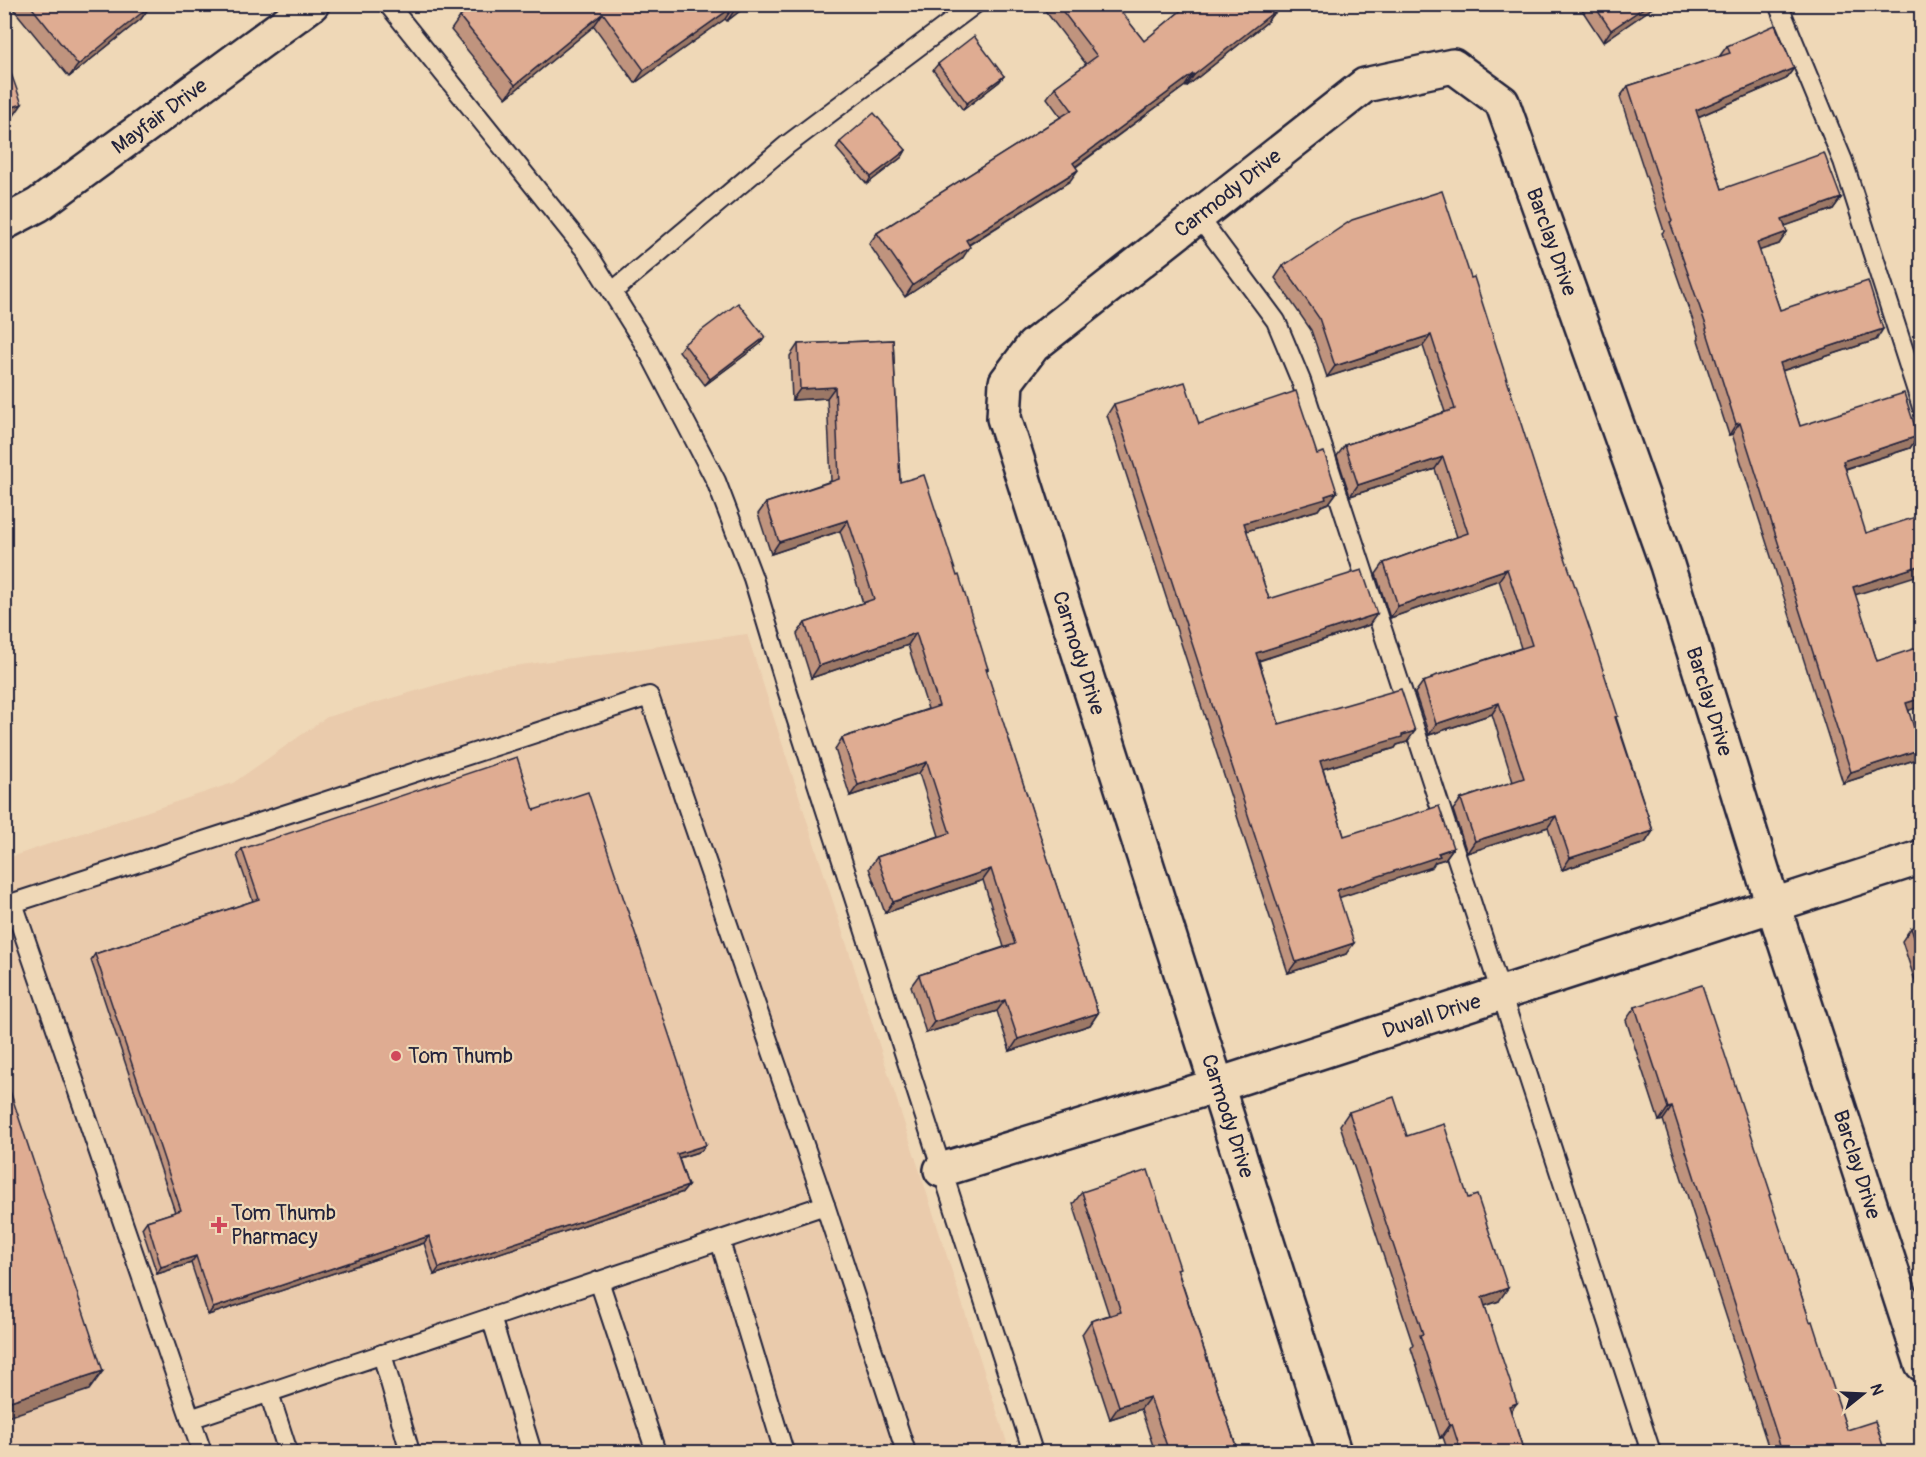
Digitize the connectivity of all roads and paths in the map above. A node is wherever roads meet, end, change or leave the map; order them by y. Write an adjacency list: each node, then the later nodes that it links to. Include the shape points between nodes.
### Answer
1 (312, 4): 7 (street, Mayfair Drive, via 38,205)
2 (388, 4): 8 (lane, via 587,252)
3 (975, 4): 8 (lane, via 787,145)
4 (1778, 4): 9 (lane, via 1844,160)
5 (1453, 66): 6 (street, Carmody Drive, via 1365,85); 12 (street, Barclay Drive, via 1502,102 1667,565)
6 (1198, 216): 13 (lane, via 1276,321 1301,381); 14 (street, Carmody Drive, via 1034,346 1006,382 1004,418)
7 (4, 223)
8 (612, 292): 15 (lane, via 645,345 716,481 753,578)
9 (1922, 408)
10 (1922, 857): 12 (street, Duvall Drive)
11 (9, 904): 16 (lane, via 649,696); 23 (lane)
12 (1773, 905): 13 (street, Duvall Drive); 21 (street, Barclay Drive)
13 (1501, 993): 14 (street, Duvall Drive); 33 (lane)
14 (1218, 1085): 15 (street, Duvall Drive); 32 (street, Carmody Drive)
15 (941, 1170): 31 (lane)
16 (825, 1205): 17 (lane); 30 (lane)
17 (720, 1240): 18 (lane); 29 (lane)
18 (599, 1281): 19 (lane); 28 (lane)
19 (492, 1317): 20 (lane); 27 (lane)
20 (382, 1354): 22 (lane); 26 (lane)
21 (1922, 1364)
22 (269, 1393): 23 (lane); 25 (lane)
23 (190, 1419): 24 (lane)
24 (202, 1452)
25 (288, 1452)
26 (410, 1452)
27 (532, 1452)
28 (656, 1452)
29 (784, 1452)
30 (906, 1452)
31 (1033, 1452)
32 (1334, 1452)
33 (1651, 1452)

